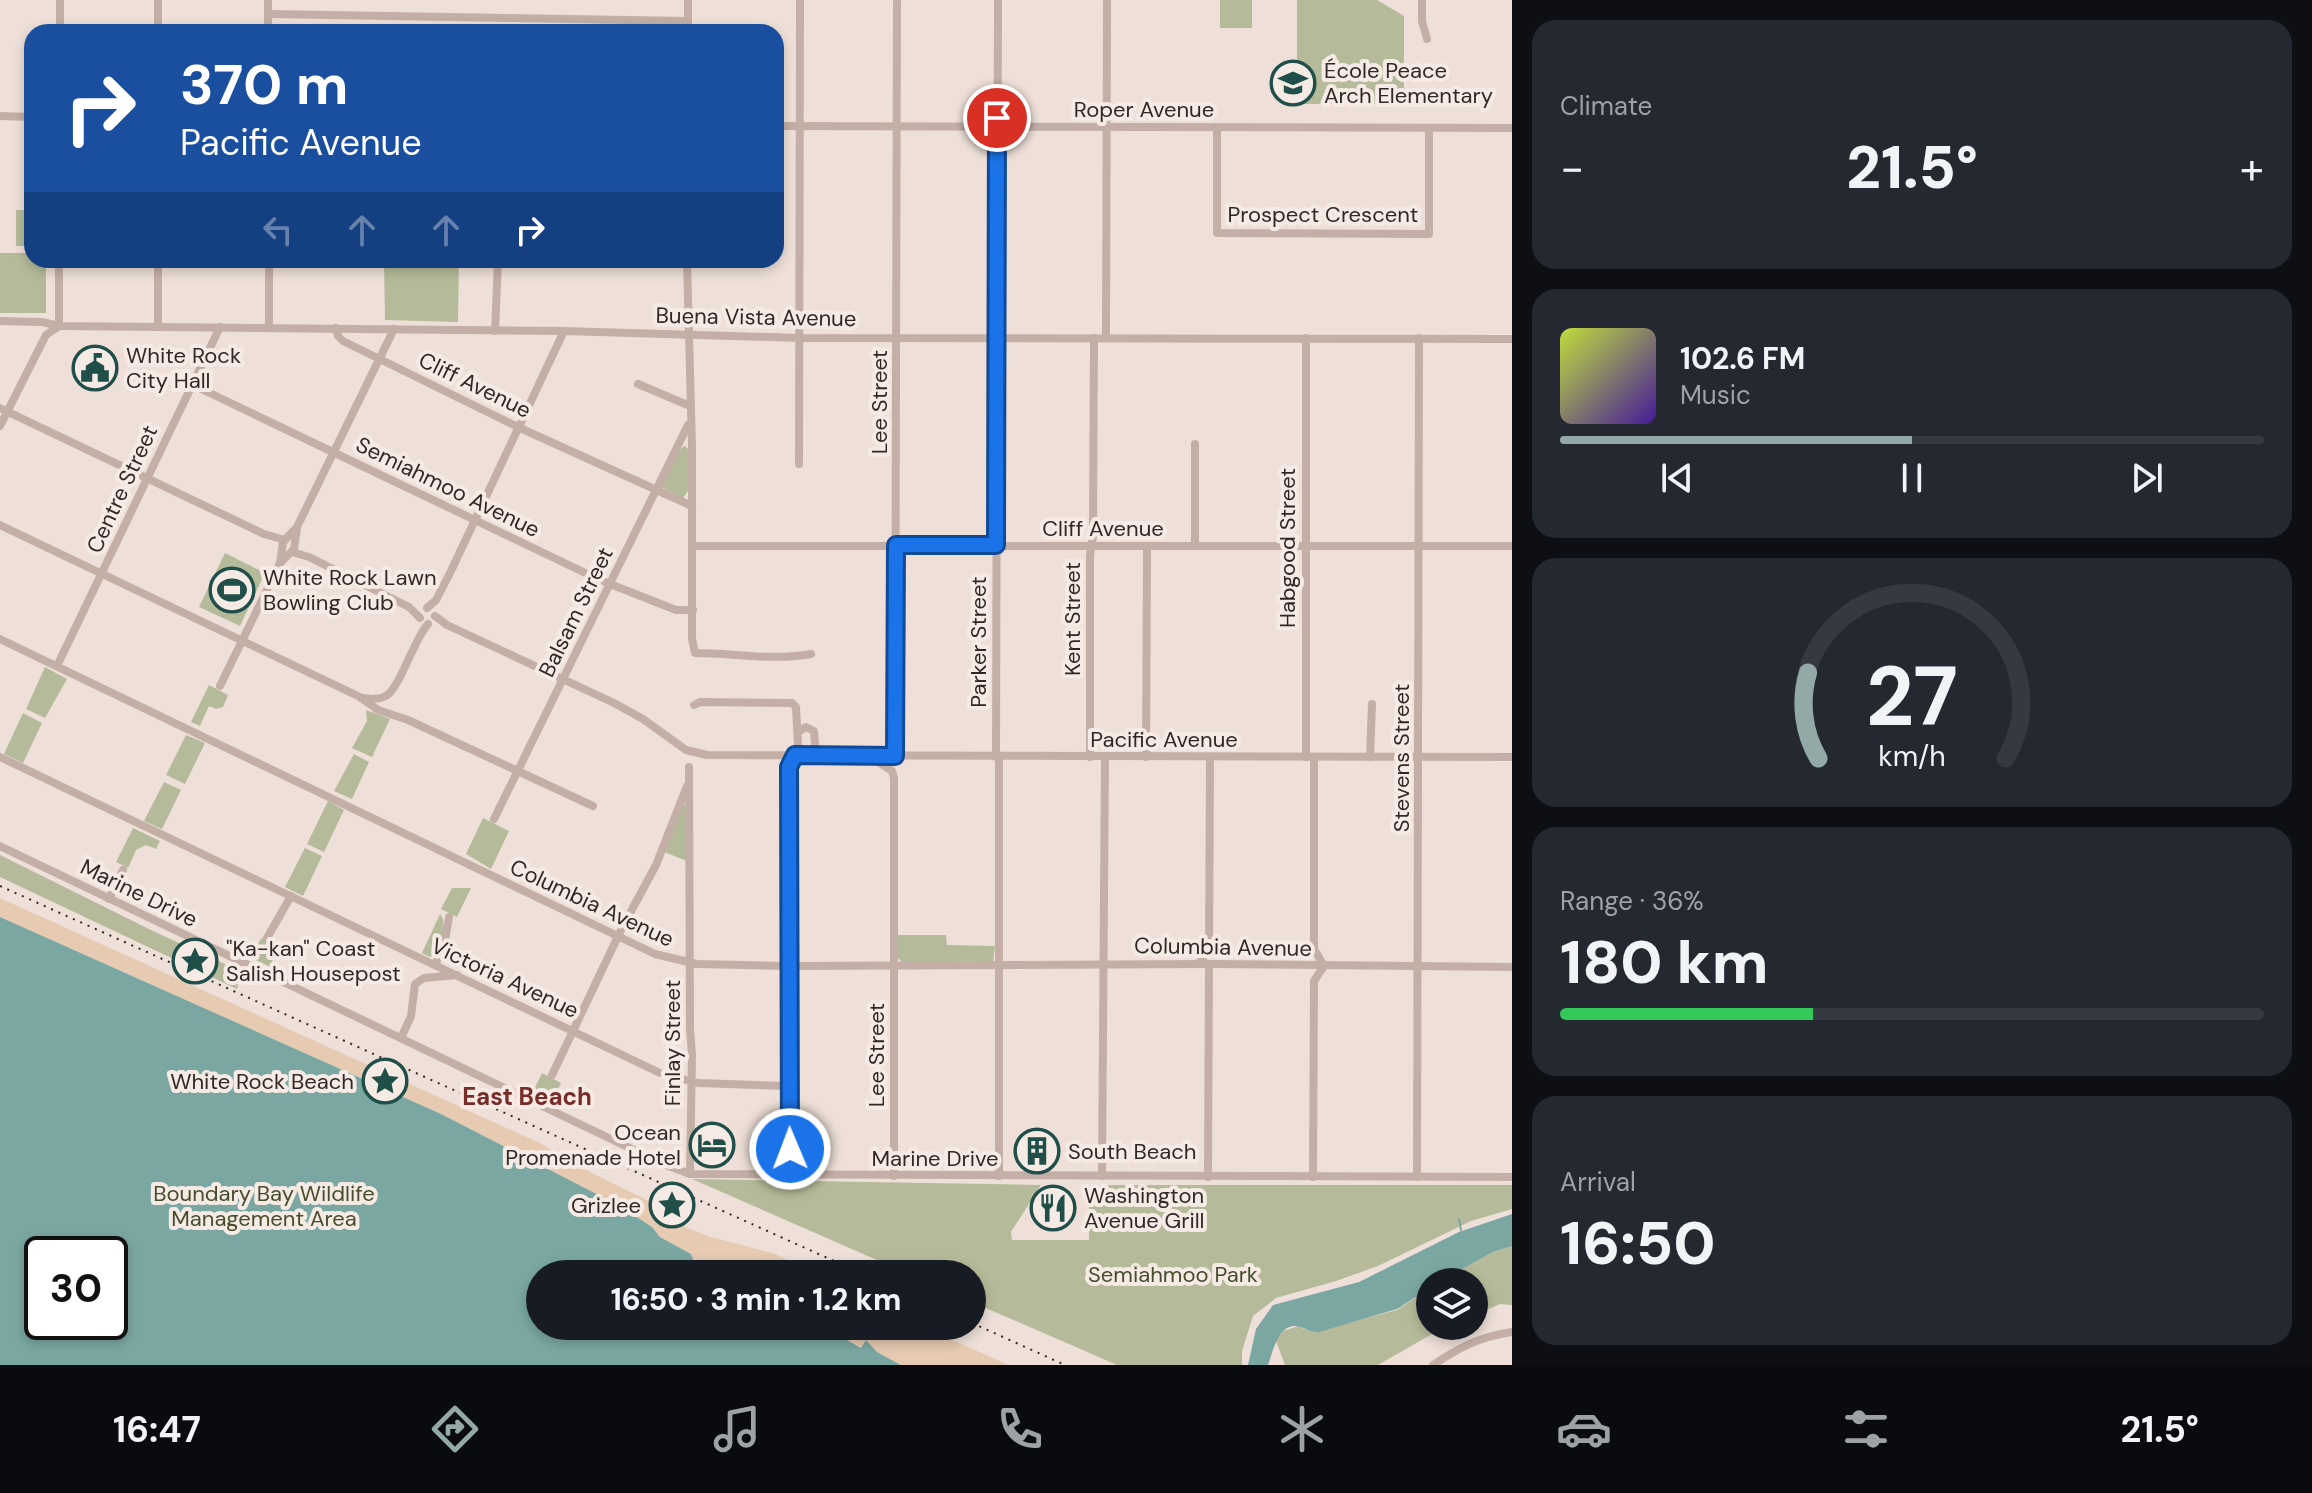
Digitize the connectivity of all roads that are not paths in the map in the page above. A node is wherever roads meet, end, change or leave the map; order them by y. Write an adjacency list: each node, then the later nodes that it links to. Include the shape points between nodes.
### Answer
1 (60, 0): 12 (street)
2 (158, 0): 13 (street)
3 (268, 0): 10 (street)
4 (688, 0): 11 (street)
5 (800, 0): 19 (street)
6 (897, 0): 20 (street, Lee Street)
7 (998, 0): 21 (street, Parker Street)
8 (1107, 0): 22 (street)
9 (1422, 0): 15 (street)
10 (268, 14): 11 (street); 14 (street)
11 (688, 21)
12 (60, 24)
13 (158, 24)
14 (268, 24)
15 (1427, 39)
16 (0, 116): 17 (street)
17 (24, 117)
18 (784, 126): 19 (street, Roper Avenue)
19 (800, 126): 20 (street, Roper Avenue); 44 (street)
20 (897, 126): 21 (street, Roper Avenue); 41 (street, Lee Street)
21 (997, 127): 22 (street, Roper Avenue); 42 (street, Parker Street)
22 (1107, 127): 23 (street, Roper Avenue); 43 (street)
23 (1217, 127): 24 (street, Roper Avenue); 24 (street, Prospect Crescent, via 1217,233 1429,234)
24 (1429, 128): 25 (street, Roper Avenue)
25 (1512, 128)
26 (59, 268): 32 (street)
27 (158, 268): 33 (street)
28 (269, 268): 35 (street)
29 (498, 268): 38 (street)
30 (687, 268): 40 (street)
31 (0, 321): 32 (street, Buena Vista Avenue)
32 (59, 326): 33 (street, Buena Vista Avenue); 53 (street, via 46,335)
33 (158, 326): 34 (street, Buena Vista Avenue)
34 (220, 327): 35 (street, Buena Vista Avenue); 51 (street, Centre Street)
35 (269, 328): 36 (street, Buena Vista Avenue)
36 (336, 328): 37 (street, Buena Vista Avenue); 49 (street, Cliff Avenue, via 343,341)
37 (394, 329): 38 (street, Buena Vista Avenue); 49 (street)
38 (495, 331): 39 (street, Buena Vista Avenue)
39 (564, 331): 40 (street, Buena Vista Avenue); 56 (street)
40 (688, 334): 44 (street, Buena Vista Avenue); 52 (street)
41 (897, 337): 42 (street, Buena Vista Avenue); 44 (street, Buena Vista Avenue); 65 (street, Lee Street)
42 (996, 337): 45 (street, Buena Vista Avenue); 66 (street, Parker Street)
43 (1106, 337): 45 (street, Buena Vista Avenue); 46 (street, Buena Vista Avenue)
44 (800, 338): 59 (street)
45 (1094, 338): 68 (street, Kent Street)
46 (1306, 338): 47 (street, Buena Vista Avenue); 71 (street, Habgood Street)
47 (1419, 338): 48 (street, Buena Vista Avenue); 74 (street, Stevens Street)
48 (1512, 339)
49 (380, 358): 56 (street, Cliff Avenue); 58 (street)
50 (638, 384): 52 (street)
51 (193, 385): 58 (street, Semiahmoo Avenue); 60 (street, Centre Street)
52 (690, 406): 54 (street)
53 (4, 410): 55 (street); 60 (street, Pacific Avenue)
54 (690, 422): 61 (street, Balsam Street); 62 (street)
55 (0, 426)
56 (520, 428): 61 (street, Cliff Avenue); 63 (street)
57 (1195, 444): 70 (street)
58 (334, 453): 63 (street, Semiahmoo Avenue); 73 (street)
59 (799, 464)
60 (147, 478): 73 (street, Pacific Avenue); 75 (street, Centre Street)
61 (655, 489): 62 (street, Cliff Avenue); 76 (street, Balsam Street)
62 (692, 506): 67 (street)
63 (475, 521): 76 (street, Semiahmoo Avenue); 78 (street)
64 (0, 525): 75 (street)
65 (896, 545): 66 (street, Cliff Avenue); 67 (street, Cliff Avenue); 94 (street, Lee Street)
66 (996, 545): 68 (street, Cliff Avenue); 96 (street, Parker Street)
67 (693, 546): 77 (street)
68 (1092, 546): 69 (street, Cliff Avenue); 97 (street, Kent Street)
69 (1147, 546): 70 (street, Cliff Avenue); 99 (street)
70 (1195, 546): 71 (street, Cliff Avenue)
71 (1305, 546): 74 (street, Cliff Avenue); 101 (street, Habgood Street)
72 (1512, 546): 74 (street, Cliff Avenue)
73 (288, 547): 78 (street, Pacific Avenue); 80 (street)
74 (1418, 547): 103 (street, Stevens Street)
75 (102, 574): 80 (street); 82 (street, Centre Street)
76 (609, 584): 77 (street, Semiahmoo Avenue, via 676,610); 83 (street, Balsam Street)
77 (693, 610): 81 (street, via 695,653)
78 (428, 616): 83 (street, Pacific Avenue); 85 (street)
79 (0, 639): 82 (street, Columbia Avenue)
80 (243, 641): 84 (street); 86 (street)
81 (811, 654)
82 (57, 666): 115 (street, Columbia Avenue)
83 (563, 679): 91 (street, Pacific Avenue, via 630,711 693,753); 106 (street, Balsam Street)
84 (220, 686)
85 (391, 692): 86 (street, via 378,699); 89 (street, via 389,705)
86 (360, 697): 89 (street)
87 (1372, 704): 102 (street)
88 (694, 705): 90 (street, via 792,703)
89 (395, 715): 106 (street)
90 (798, 732): 91 (street); 92 (street, via 813,730)
91 (795, 755): 92 (street, Pacific Avenue); 126 (street, via 789,767)
92 (816, 755): 93 (street, Pacific Avenue)
93 (868, 756): 94 (street, Pacific Avenue); 128 (street, Lee Street, via 892,771 894,778)
94 (895, 756): 96 (street, Pacific Avenue)
95 (0, 757): 112 (street, Victoria Avenue)
96 (998, 757): 97 (street, Pacific Avenue); 129 (street, Parker Street)
97 (1090, 757): 98 (street, Pacific Avenue)
98 (1105, 757): 99 (street, Pacific Avenue); 123 (street)
99 (1146, 757): 100 (street, Pacific Avenue)
100 (1210, 757): 101 (street, Pacific Avenue); 118 (street)
101 (1310, 757): 102 (street, Pacific Avenue); 117 (street, Habgood Street)
102 (1370, 757): 103 (street, Pacific Avenue)
103 (1419, 757): 104 (street, Pacific Avenue); 130 (street, Stevens Street)
104 (1512, 757)
105 (689, 767): 107 (street, Finlay Street)
106 (518, 770): 108 (street); 109 (street, Balsam Street)
107 (690, 779): 115 (street, via 656,865); 119 (street, Finlay Street)
108 (593, 806)
109 (494, 819)
110 (0, 846): 113 (street, Marine Drive)
111 (123, 870): 113 (street)
112 (291, 896): 116 (street); 122 (street, Victoria Avenue)
113 (109, 899): 135 (street, Marine Drive)
114 (449, 917): 122 (street)
115 (617, 936): 119 (street, Columbia Avenue); 134 (street)
116 (267, 938)
117 (1314, 949): 125 (street); 127 (street)
118 (1209, 951): 120 (street); 124 (street)
119 (690, 964): 126 (street, Columbia Avenue); 137 (street, Finlay Street)
120 (1197, 964): 121 (street, Columbia Avenue); 123 (street, Columbia Avenue)
121 (1209, 964): 124 (street, Columbia Avenue); 144 (street)
122 (435, 965): 132 (street, Victoria Avenue)
123 (1104, 965): 129 (street, Columbia Avenue); 143 (street)
124 (1220, 965): 125 (street, Columbia Avenue)
125 (1303, 965): 127 (street, Columbia Avenue); 133 (street)
126 (789, 966): 128 (street, Columbia Avenue); 138 (street)
127 (1324, 966): 130 (street, Columbia Avenue); 133 (street)
128 (894, 967): 129 (street, Columbia Avenue); 141 (street, Lee Street)
129 (999, 967): 142 (street, Parker Street)
130 (1418, 967): 131 (street, Columbia Avenue); 146 (street, Stevens Street)
131 (1512, 967)
132 (457, 975): 134 (street, Victoria Avenue); 135 (street, via 415,984 411,1016)
133 (1314, 981): 145 (street)
134 (573, 1031): 136 (street); 137 (street, Victoria Avenue, via 660,1073)
135 (401, 1038): 139 (street, Marine Drive)
136 (552, 1075)
137 (691, 1082): 138 (street, Victoria Avenue); 139 (street, Finlay Street)
138 (788, 1086): 140 (street)
139 (690, 1174): 140 (street, Marine Drive)
140 (790, 1175): 141 (street, Marine Drive)
141 (894, 1176): 142 (street, Marine Drive)
142 (999, 1176): 143 (street, Marine Drive)
143 (1102, 1176): 144 (street, Marine Drive)
144 (1208, 1177): 145 (street, Marine Drive)
145 (1313, 1177): 146 (street, Marine Drive)
146 (1417, 1177): 147 (street, Marine Drive)
147 (1512, 1177)
148 (1512, 1332): 149 (street, via 1459,1347)
149 (1433, 1365)

